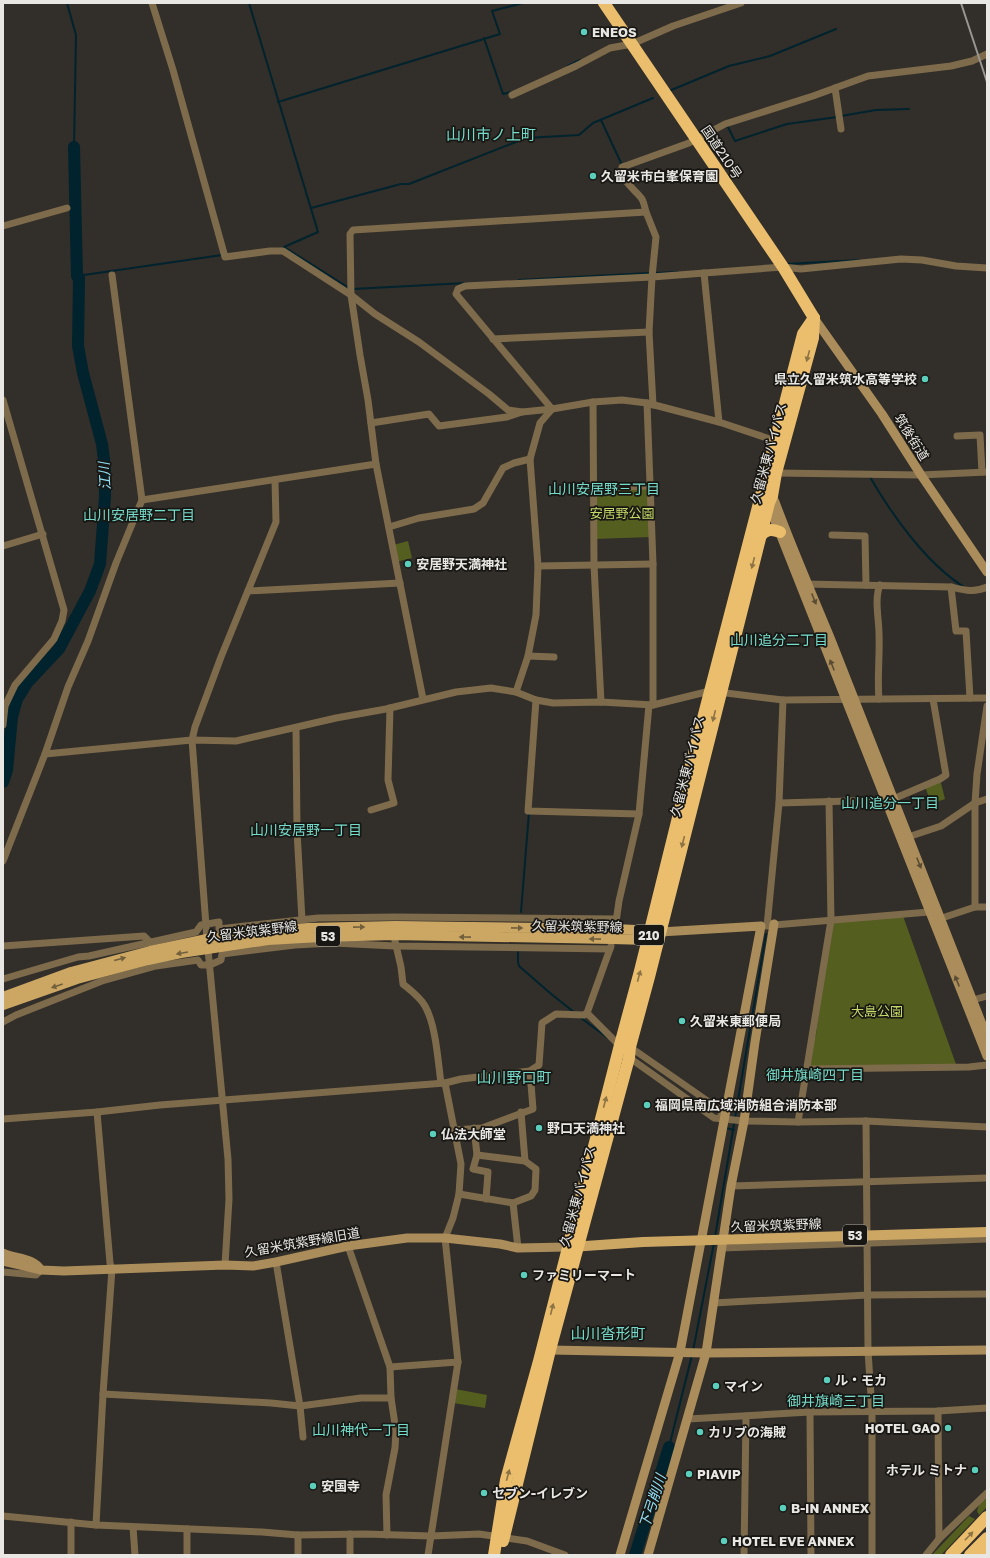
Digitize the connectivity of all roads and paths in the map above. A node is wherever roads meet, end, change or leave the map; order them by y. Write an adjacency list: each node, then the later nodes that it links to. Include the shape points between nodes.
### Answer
1 (152, 3): 18 (street, via 225,257 283,251)
2 (604, 3): 4 (highway, 国道210号)
3 (741, 3): 4 (street, via 673,26)
4 (632, 44): 7 (street, via 610,48); 9 (highway, 国道210号)
5 (987, 54): 6 (street, via 951,66 868,76)
6 (835, 88): 8 (street); 9 (street, via 725,124)
7 (512, 95)
8 (841, 129)
9 (696, 139): 11 (street, via 622,167 621,172 630,187 642,199); 13 (highway, 国道210号)
10 (67, 208): 12 (street)
11 (646, 212): 17 (street, via 656,237); 18 (street, via 353,230 350,234)
12 (3, 226)
13 (783, 267): 14 (street, via 801,269 901,259); 15 (street); 19 (highway, 国道210号)
14 (987, 268)
15 (704, 273): 17 (street); 27 (street)
16 (112, 275): 40 (street)
17 (652, 277): 20 (street); 21 (street, via 465,286 458,289 456,294)
18 (351, 295): 26 (street, via 375,314 425,346 508,410); 28 (street)
19 (814, 318): 30 (highway, 久留米東バイパス / 210, via 813,338); 35 (street, 筑後街道, via 882,414)
20 (649, 332): 21 (street); 24 (street)
21 (493, 339): 25 (street)
22 (3, 400): 43 (street)
23 (593, 402): 24 (street, via 622,400); 25 (street); 38 (street)
24 (650, 404): 27 (street); 37 (street)
25 (552, 409): 26 (street); 31 (street, via 540,423)
26 (522, 412): 28 (street, via 507,417 439,426 429,414)
27 (718, 422): 30 (street)
28 (371, 423): 32 (street)
29 (957, 436): 33 (street, via 980,435)
30 (780, 442): 34 (highway, 久留米東バイパス / 210); 39 (highway, 久留米東バイパス / 210)
31 (530, 459): 41 (street, via 503,468 482,503 474,509 419,518); 49 (street)
32 (376, 464): 36 (street); 41 (street)
33 (984, 472): 35 (street)
34 (776, 474): 35 (street); 39 (highway, 久留米東バイパス / 210)
35 (921, 475): 50 (street, 筑後街道)
36 (275, 480): 40 (street); 57 (street, via 276,522)
37 (650, 486): 38 (street); 47 (street)
38 (593, 488): 48 (street)
39 (766, 496): 42 (street); 44 (highway, 久留米東バイパス / 210); 52 (street); 61 (highway, 久留米東バイパス / 210)
40 (142, 500): 77 (street, via 68,687)
41 (389, 527): 51 (street)
42 (780, 532): 44 (highway, via 769,530); 52 (street)
43 (43, 534): 46 (street); 74 (street, via 64,610 62,621 54,639 15,685 5,706)
44 (760, 535): 61 (highway, 久留米東バイパス / 210, one-way to 61)
45 (832, 535): 53 (street, via 865,536)
46 (3, 546)
47 (652, 564): 48 (street); 71 (street)
48 (594, 565): 49 (street); 70 (street)
49 (538, 566): 58 (street, via 536,615)
50 (987, 572)
51 (400, 584): 57 (street); 64 (street)
52 (804, 584): 53 (street); 69 (street)
53 (866, 585): 54 (street)
54 (880, 585): 55 (street); 65 (street)
55 (951, 587): 56 (street, via 972,592); 62 (street, via 956,631 966,630)
56 (987, 587)
57 (248, 591): 76 (street, via 221,657)
58 (528, 656): 59 (street); 60 (street)
59 (554, 657)
60 (516, 692): 64 (street, via 491,688); 67 (street)
61 (715, 692): 68 (street); 71 (street); 97 (highway, 久留米東バイパス / 210)
62 (970, 698): 63 (street); 66 (street)
63 (987, 698)
64 (423, 699): 73 (street)
65 (879, 699): 66 (street); 69 (street)
66 (933, 699): 78 (street, via 946,775)
67 (536, 700): 70 (street, via 553,703); 84 (street, via 528,811)
68 (783, 700): 69 (street); 81 (street)
69 (850, 700): 78 (street)
70 (601, 702): 71 (street)
71 (651, 705): 84 (street)
72 (987, 706): 82 (street, via 976,774)
73 (390, 708): 75 (street); 83 (street, via 388,780 394,803)
74 (3, 725)
75 (296, 728): 76 (street, via 236,741); 92 (street, via 297,831)
76 (192, 740): 77 (street); 94 (street)
77 (45, 754): 86 (street)
78 (890, 799): 80 (street); 85 (street); 89 (street)
79 (987, 799): 82 (street)
80 (829, 801): 81 (street); 93 (street)
81 (779, 803): 95 (street)
82 (975, 803): 85 (street, via 941,826); 87 (street)
83 (371, 810)
84 (639, 814): 90 (street)
85 (908, 837): 91 (street, one-way to 91)
86 (3, 861)
87 (975, 907): 88 (street); 91 (street)
88 (987, 907)
89 (929, 912): 91 (street); 93 (street); 112 (street, one-way to 89)
90 (616, 918): 96 (street); 98 (street)
91 (942, 918): 106 (street)
92 (302, 920): 94 (street, via 219,929 219,922); 96 (street, via 318,918)
93 (831, 920): 95 (street); 114 (street)
94 (206, 924): 99 (street, via 200,925 196,932); 100 (street)
95 (767, 925): 97 (street); 120 (street); 122 (street)
96 (395, 931): 98 (main road, 久留米筑紫野線 / 53); 98 (street); 100 (main road, 久留米筑紫野線 / 53, via 308,928); 102 (street, via 332,943 222,954 221,960); 116 (street, via 403,984 425,1006 432,1026)
97 (653, 934): 98 (main road, 久留米筑紫野線 / 53); 111 (highway, 久留米東バイパス / 210)
98 (612, 939): 108 (street)
99 (150, 942): 101 (street, via 144,936); 103 (street, via 78,957)
100 (208, 944): 102 (street); 105 (main road, 久留米筑紫野線 / 53, one-way to 100, via 71,972 150,951); 107 (main road, 久留米筑紫野線 / 53, one-way to 107, via 77,979)
101 (3, 946)
102 (210, 965): 109 (street, via 201,966 198,960 156,966 102,981); 117 (street)
103 (3, 979)
104 (987, 996): 106 (street)
105 (3, 997)
106 (973, 1000): 110 (street)
107 (3, 1005)
108 (587, 1014): 111 (street); 115 (street, via 556,1014 542,1022 539,1065)
109 (3, 1022)
110 (987, 1037)
111 (626, 1050): 120 (street, via 719,1109); 120 (street, via 714,1118); 143 (highway, 久留米東バイパス / 210)
112 (987, 1056)
113 (987, 1065): 114 (street, via 954,1068)
114 (807, 1069): 124 (street)
115 (530, 1071): 116 (street); 119 (street, via 533,1109)
116 (443, 1083): 117 (street); 127 (street)
117 (222, 1101): 118 (street); 148 (street, via 229,1199)
118 (97, 1112): 121 (street); 149 (street)
119 (521, 1112): 126 (street, via 482,1128); 129 (street)
120 (724, 1118): 122 (street); 140 (street)
121 (3, 1119)
122 (744, 1121): 124 (street); 132 (street)
123 (866, 1121): 124 (street); 125 (street); 131 (street)
124 (798, 1122)
125 (987, 1127)
126 (474, 1128): 127 (street); 128 (street)
127 (455, 1130): 133 (street, via 460,1164)
128 (477, 1155): 129 (street); 134 (street, via 473,1169 488,1172)
129 (525, 1161): 135 (street, via 536,1169 535,1190 531,1196)
130 (987, 1178): 131 (street)
131 (867, 1181): 132 (street); 138 (street)
132 (731, 1186): 141 (street)
133 (459, 1194): 134 (street); 137 (street)
134 (486, 1199): 135 (street)
135 (513, 1203): 144 (street)
136 (987, 1232): 138 (main road, 久留米筑紫野線 / 53)
137 (445, 1238): 142 (street, 久留米筑紫野線旧道, via 407,1238); 144 (street, 久留米筑紫野線旧道); 160 (street)
138 (867, 1239): 139 (street); 141 (main road, 久留米筑紫野線 / 53); 153 (street)
139 (987, 1239)
140 (703, 1241): 141 (main road, 久留米筑紫野線 / 53); 143 (main road, 久留米筑紫野線 / 53); 158 (street)
141 (723, 1244): 154 (street)
142 (348, 1246): 147 (street, 久留米筑紫野線旧道); 161 (street)
143 (573, 1247): 144 (street, 久留米筑紫野線旧道); 155 (highway, 久留米東バイパス / 210); 184 (highway, 久留米東バイパス / 210, one-way to 143, via 506,1480)
144 (518, 1248)
145 (3, 1253): 150 (street, via 31,1260)
146 (3, 1261): 150 (street, 久留米筑紫野線旧道)
147 (276, 1262): 148 (street, 久留米筑紫野線旧道, via 253,1266); 164 (street)
148 (225, 1265): 149 (street, 久留米筑紫野線旧道)
149 (112, 1269): 150 (street, 久留米筑紫野線旧道); 162 (street)
150 (40, 1270): 151 (street, via 36,1275)
151 (3, 1272)
152 (987, 1294): 153 (street)
153 (868, 1295): 154 (street); 157 (street)
154 (713, 1302): 159 (street)
155 (550, 1350): 158 (street); 184 (highway, 久留米東バイパス / 210)
156 (987, 1350): 157 (street)
157 (868, 1351): 159 (street); 166 (street)
158 (680, 1352): 159 (street); 197 (street)
159 (706, 1353): 170 (street)
160 (458, 1362): 161 (street); 183 (street)
161 (390, 1367): 163 (street)
162 (103, 1394): 164 (street); 177 (street)
163 (391, 1398): 164 (street, via 362,1398); 182 (street, via 396,1431 386,1495)
164 (300, 1406): 171 (street)
165 (987, 1408): 167 (street)
166 (872, 1411): 167 (street); 168 (street); 201 (street)
167 (938, 1411): 186 (street)
168 (810, 1412): 169 (street); 200 (street)
169 (746, 1416): 170 (street); 199 (street)
170 (688, 1419): 198 (street)
171 (303, 1437)
172 (987, 1493): 173 (street)
173 (970, 1510): 175 (street); 186 (street)
174 (3, 1516): 176 (street)
175 (984, 1519): 203 (highway, one-way to 175)
176 (71, 1522): 177 (street); 188 (street)
177 (96, 1525): 178 (street)
178 (133, 1527): 179 (street); 189 (street)
179 (187, 1528): 181 (street); 190 (street)
180 (350, 1534): 181 (street); 182 (street); 192 (street)
181 (298, 1535): 191 (street)
182 (387, 1535): 183 (street)
183 (431, 1536): 184 (street, via 479,1534); 193 (street)
184 (500, 1537): 194 (highway, 久留米東バイパス / 210); 195 (highway, 久留米東バイパス / 210); 196 (street, via 527,1541)
185 (987, 1538): 204 (highway)
186 (939, 1540): 202 (street)
187 (987, 1552): 205 (highway)
188 (71, 1555)
189 (135, 1555)
190 (187, 1555)
191 (298, 1555)
192 (350, 1555)
193 (428, 1555)
194 (494, 1555)
195 (502, 1555)
196 (565, 1555)
197 (620, 1555)
198 (648, 1555)
199 (744, 1555)
200 (811, 1555)
201 (872, 1555)
202 (926, 1555)
203 (951, 1555)
204 (970, 1555)
205 (984, 1555)

